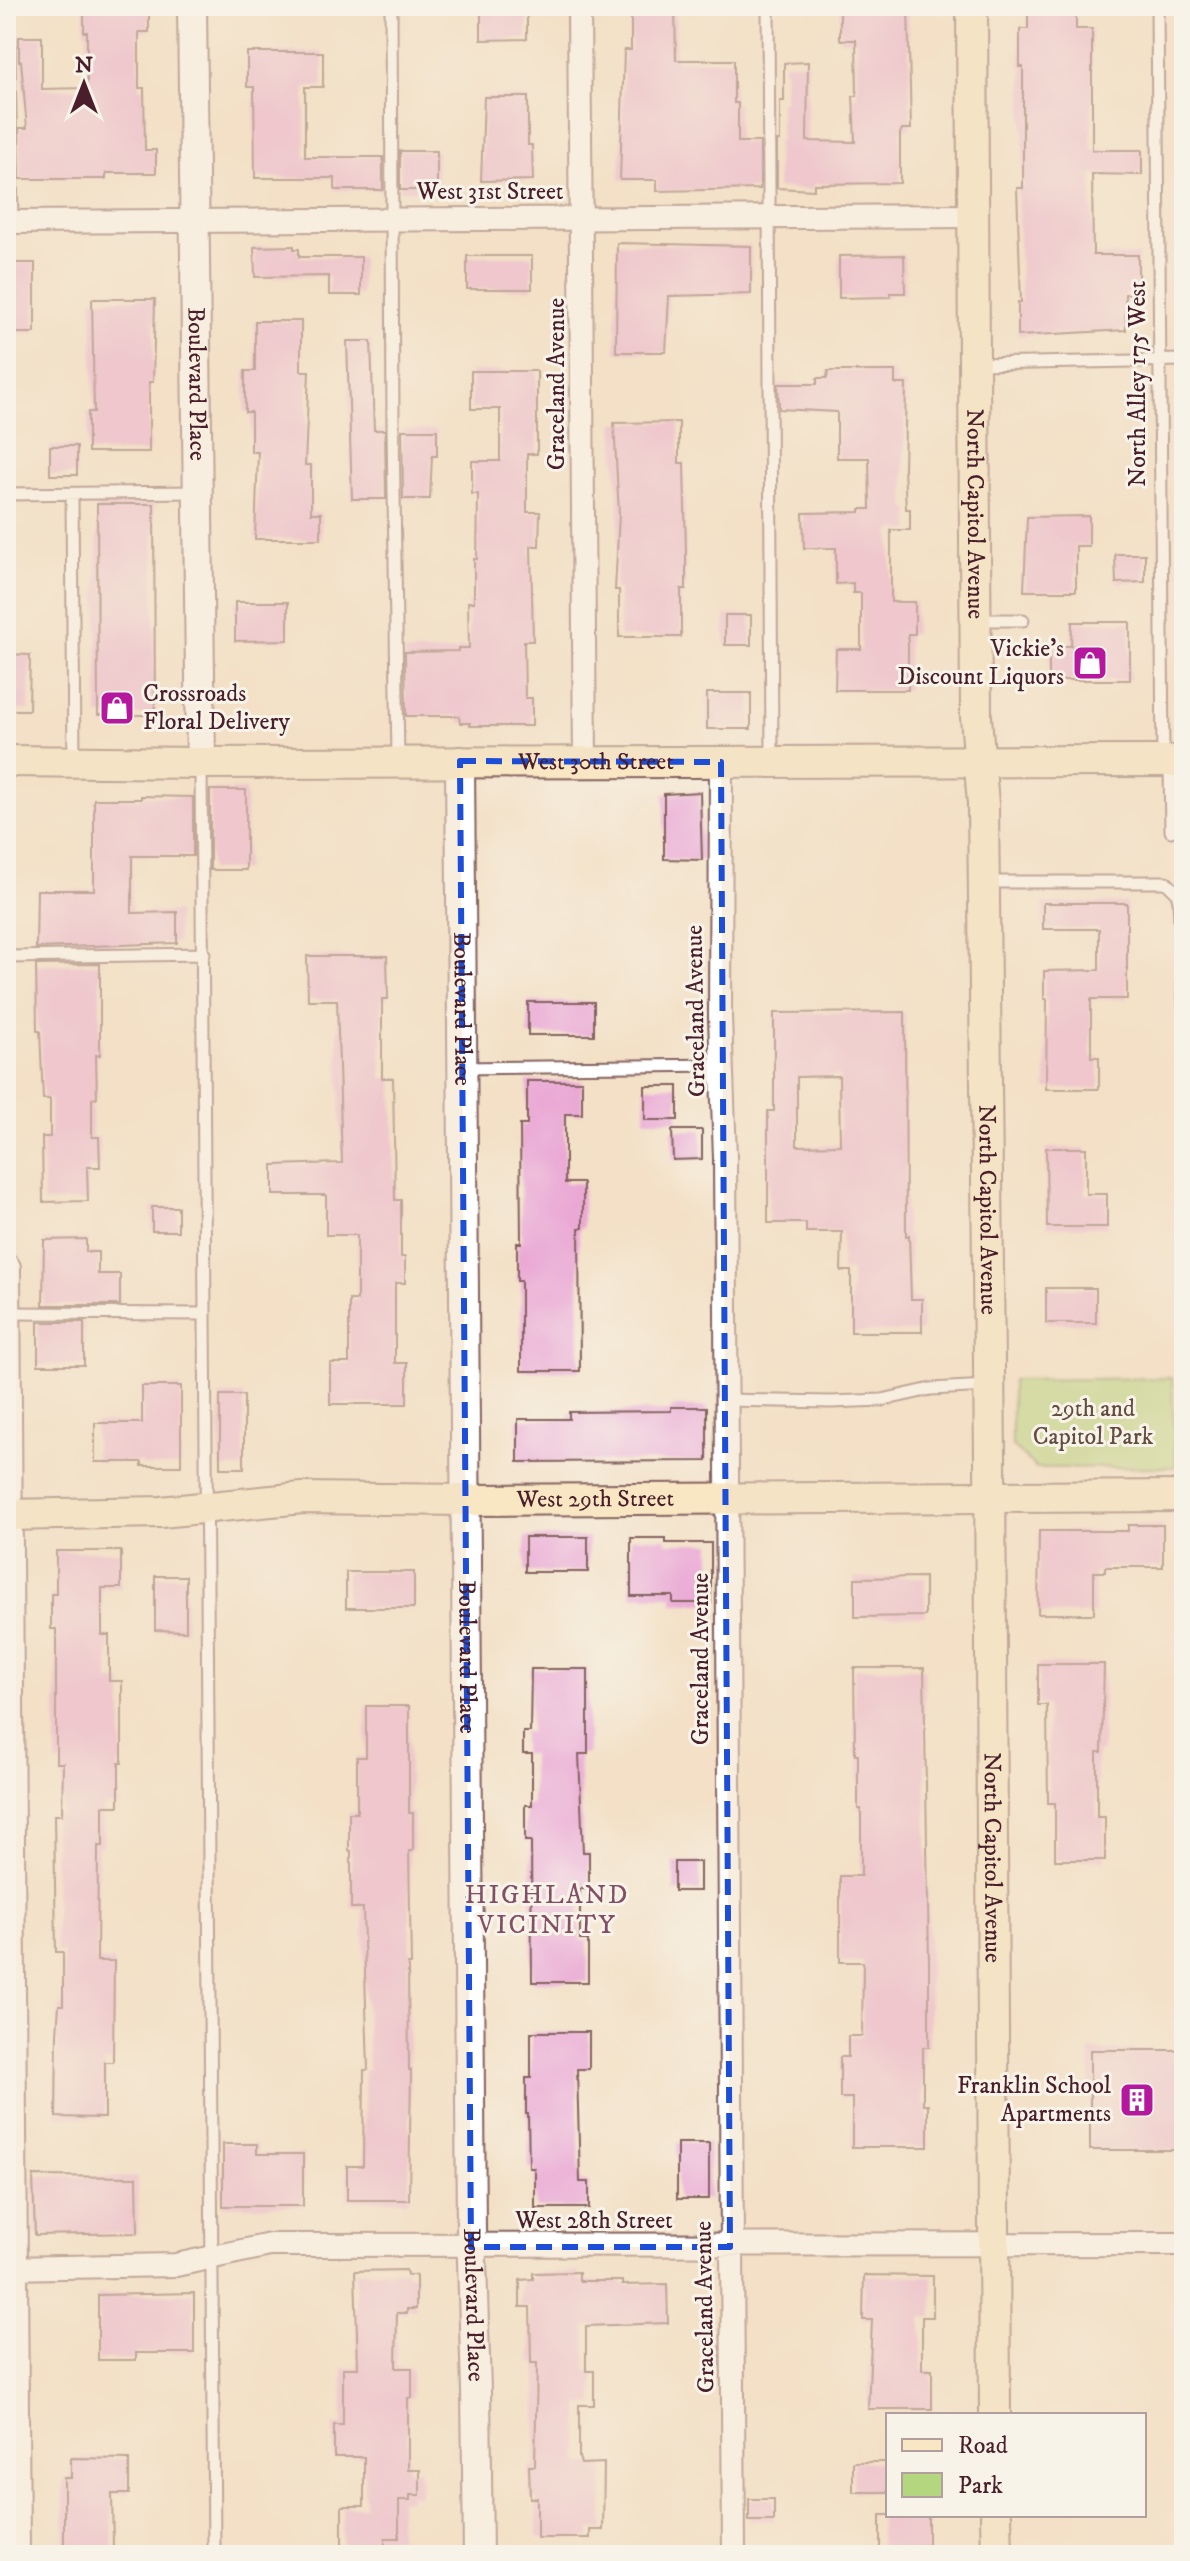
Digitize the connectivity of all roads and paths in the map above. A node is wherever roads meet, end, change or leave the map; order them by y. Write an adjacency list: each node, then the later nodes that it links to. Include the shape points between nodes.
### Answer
1 (8, 6): 8 (lane)
2 (192, 6): 13 (street, Boulevard Place)
3 (391, 6): 12 (lane)
4 (579, 6): 11 (street, Graceland Avenue)
5 (768, 6): 10 (lane)
6 (972, 6): 9 (main road, North Capitol Avenue)
7 (1157, 6): 15 (lane, North Alley 175 West)
8 (7, 41): 14 (lane)
9 (974, 216): 10 (street, West 31st Street); 17 (main road, North Capitol Avenue)
10 (770, 217): 11 (street, West 31st Street); 30 (lane)
11 (582, 218): 12 (street, West 31st Street); 26 (street, Graceland Avenue)
12 (393, 219): 13 (street, West 31st Street); 24 (lane)
13 (196, 220): 14 (street, West 31st Street); 18 (street, Boulevard Place)
14 (9, 222)
15 (1160, 360): 16 (lane); 17 (lane); 27 (lane, North Alley 175 West)
16 (1184, 360)
17 (975, 364): 21 (main road, North Capitol Avenue)
18 (200, 492): 20 (lane); 32 (street, Boulevard Place)
19 (6, 494): 20 (lane)
20 (72, 494): 28 (lane)
21 (976, 620): 22 (lane); 31 (main road, North Capitol Avenue)
22 (1023, 620)
23 (6, 761): 28 (main road, West 30th Street)
24 (398, 761): 25 (main road, West 30th Street); 32 (main road, West 30th Street)
25 (460, 761): 26 (main road, West 30th Street); 39 (street, Boulevard Place)
26 (585, 761): 29 (main road, West 30th Street)
27 (1172, 761): 31 (main road, West 30th Street); 33 (lane, North Alley 175 West)
28 (74, 762): 32 (main road, West 30th Street)
29 (721, 762): 30 (main road, West 30th Street); 38 (street, Graceland Avenue)
30 (772, 762): 31 (main road, West 30th Street)
31 (979, 762): 34 (main road, North Capitol Avenue)
32 (201, 763): 35 (lane)
33 (1171, 831)
34 (983, 882): 37 (lane, via 1160,881 1171,887 1179,900); 44 (main road, North Capitol Avenue)
35 (204, 954): 36 (lane); 42 (lane)
36 (6, 957)
37 (1184, 1006)
38 (722, 1065): 39 (lane); 45 (street, Graceland Avenue)
39 (462, 1068): 49 (street, Boulevard Place)
40 (6, 1268): 41 (street)
41 (6, 1313): 42 (lane); 43 (street)
42 (205, 1314): 50 (lane)
43 (6, 1332): 51 (street)
44 (989, 1386): 45 (lane, via 931,1389 882,1400); 48 (main road, North Capitol Avenue)
45 (726, 1400): 47 (street, Graceland Avenue)
46 (1184, 1496): 48 (main road, West 29th Street)
47 (726, 1498): 48 (main road, West 29th Street); 49 (main road, West 29th Street); 55 (street, Graceland Avenue)
48 (990, 1499): 53 (main road, North Capitol Avenue)
49 (465, 1500): 50 (main road, West 29th Street, via 302,1498); 54 (street, Boulevard Place)
50 (206, 1509): 51 (main road, West 29th Street); 56 (lane)
51 (7, 1515): 57 (street)
52 (1184, 2244): 53 (street, West 28th Street)
53 (992, 2245): 55 (street, West 28th Street); 58 (main road, North Capitol Avenue)
54 (471, 2247): 55 (street, West 28th Street); 56 (street, West 28th Street, via 270,2245); 62 (street, Boulevard Place)
55 (730, 2247): 63 (street, Graceland Avenue)
56 (212, 2256): 57 (street, West 28th Street, via 155,2267); 61 (lane)
57 (9, 2268): 60 (street)
58 (995, 2413)
59 (996, 2517): 64 (main road)
60 (15, 2555)
61 (214, 2555)
62 (478, 2555)
63 (734, 2555)
64 (997, 2555)

